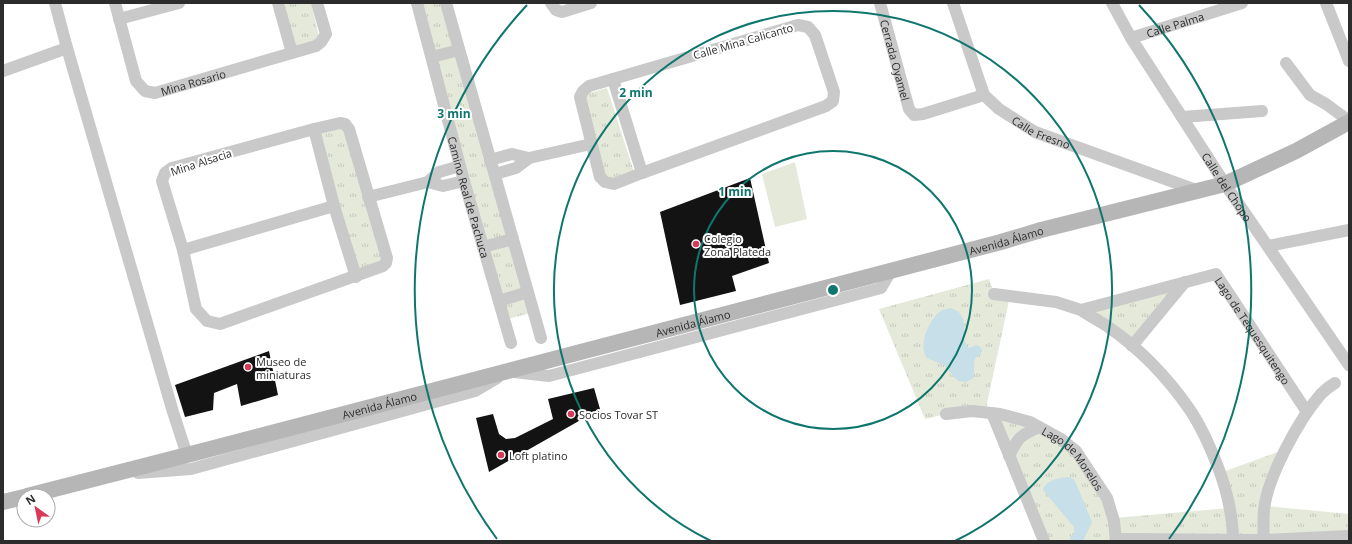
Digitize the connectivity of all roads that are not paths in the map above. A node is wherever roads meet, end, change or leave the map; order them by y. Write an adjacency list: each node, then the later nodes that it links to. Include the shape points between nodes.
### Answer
1 (55, 3): 17 (street)
2 (115, 3): 15 (street, Mina Rosario)
3 (179, 3): 15 (street)
4 (278, 3): 19 (street)
5 (317, 3): 19 (street, Mina Rosario, via 326,34 316,46)
6 (418, 3): 20 (street, Camino Real de Pachuca)
7 (446, 3): 18 (street)
8 (551, 3): 9 (street, via 556,10 562,12)
9 (591, 3)
10 (880, 3): 25 (street, Cerrada Oyamel, via 909,109 914,115)
11 (953, 3): 25 (street, Calle Fresno)
12 (1112, 3): 16 (street, Calle del Chopo)
13 (1242, 3): 16 (street, Calle Palma)
14 (1326, 3): 21 (street)
15 (119, 20): 19 (street, Mina Rosario, via 136,81 145,91 155,93)
16 (1131, 38): 27 (street, Calle del Chopo)
17 (67, 48): 23 (street); 63 (street)
18 (459, 50): 20 (street); 32 (street)
19 (292, 53)
20 (432, 57): 33 (street, Camino Real de Pachuca)
21 (1349, 61)
22 (1286, 63): 28 (street, via 1310,95)
23 (3, 71)
24 (613, 79): 30 (street, Calle Mina Calicanto, via 589,86 580,98); 34 (street); 34 (street, Calle Mina Calicanto, via 798,25 808,27 816,35 834,92 833,101 826,106)
25 (984, 95): 39 (street, Calle Fresno, via 999,109 1035,132)
26 (1262, 111): 27 (street)
27 (1182, 117): 38 (street, Calle del Chopo)
28 (1349, 121): 38 (street, Avenida Álamo, via 1296,151)
29 (314, 129): 40 (street, Mina Alsacia, via 340,123 349,129); 41 (street); 46 (street, Mina Alsacia, via 172,168 165,173 162,181)
30 (591, 144): 31 (street); 34 (street, Calle Mina Calicanto, via 600,177 605,182 614,184)
31 (529, 158): 32 (street, via 512,154); 35 (street, via 516,168)
32 (490, 160): 35 (street)
33 (460, 166): 36 (street, Camino Real de Pachuca); 37 (street, via 440,172)
34 (642, 172)
35 (494, 174): 43 (street)
36 (464, 181): 37 (street, via 443,186); 45 (street, Camino Real de Pachuca)
37 (428, 182): 40 (street)
38 (1225, 184): 39 (street, Avenida Álamo); 44 (street, Calle del Chopo)
39 (1196, 190): 57 (street, Avenida Álamo)
40 (368, 197): 47 (street, Mina Alsacia, via 387,258 383,266)
41 (334, 206): 46 (street); 47 (street)
42 (1349, 230): 44 (street)
43 (513, 239): 45 (street); 49 (street)
44 (1268, 246): 56 (street, Calle del Chopo)
45 (483, 247): 51 (street, Camino Real de Pachuca)
46 (183, 250): 47 (street, Mina Alsacia, via 196,309 207,321 220,324)
47 (356, 277)
48 (1186, 282): 52 (street, Lago de Tequesquitengo); 55 (street); 59 (street, Lago de Tequesquitengo, via 1216,274)
49 (528, 292): 51 (street); 53 (street)
50 (994, 294): 52 (street, via 1056,302)
51 (499, 301): 54 (street, Camino Real de Pachuca)
52 (1081, 310): 55 (street)
53 (541, 338)
54 (511, 343)
55 (1132, 346): 71 (street, via 1165,377 1190,411 1212,452 1226,491)
56 (1349, 365)
57 (508, 371): 63 (street, Avenida Álamo); 65 (street, via 475,391 191,469)
58 (1335, 382): 59 (street)
59 (1307, 412): 72 (street, via 1273,475 1264,509)
60 (946, 414): 61 (street, Lago de Morelos, via 972,411)
61 (992, 414): 62 (street, Lago de Morelos, via 1030,422); 64 (street)
62 (1039, 427): 64 (street, via 1018,439); 70 (street, Lago de Morelos, via 1076,451 1107,498 1114,521)
63 (187, 455): 65 (street, Avenida Álamo)
64 (1009, 456): 73 (street)
65 (109, 475): 66 (street, Avenida Álamo)
66 (56, 489)
67 (16, 499): 68 (street)
68 (3, 502)
69 (1349, 536): 72 (street, Lago de Morelos)
70 (1116, 540): 71 (street, Lago de Morelos)
71 (1233, 540): 72 (street, Lago de Morelos)
72 (1263, 540)
73 (1044, 541)

